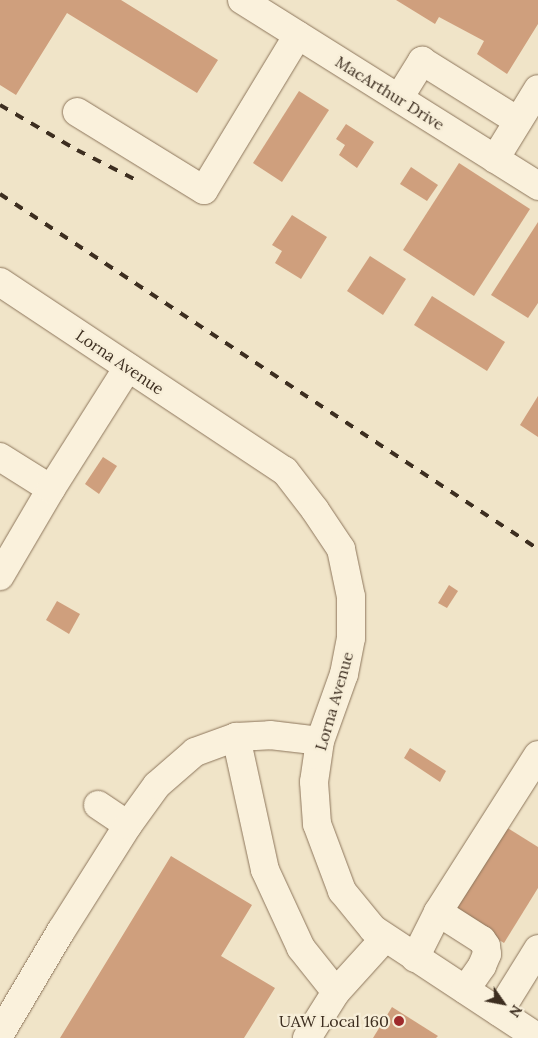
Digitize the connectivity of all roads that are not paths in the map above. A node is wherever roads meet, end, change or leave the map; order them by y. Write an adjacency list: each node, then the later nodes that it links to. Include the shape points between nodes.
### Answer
1 (242, 0): 2 (street, MacArthur Drive)
2 (298, 35): 4 (street, MacArthur Drive); 5 (street, via 204,190)
3 (538, 89): 6 (street)
4 (399, 98): 6 (street, via 422,61); 7 (street, MacArthur Drive)
5 (76, 112)
6 (518, 121): 7 (street)
7 (495, 159): 8 (street, MacArthur Drive)
8 (538, 186)
9 (0, 282): 10 (street, Lorna Avenue)
10 (128, 367): 12 (street); 15 (street, Lorna Avenue, via 285,471 341,549 351,597 351,638 344,674)
11 (0, 457): 12 (street)
12 (51, 489): 13 (street)
13 (0, 576)
14 (236, 737): 15 (street, via 270,735); 18 (street, via 195,752 157,785); 24 (street, via 265,870 301,948)
15 (320, 740): 20 (street, Lorna Avenue, via 314,782 317,824 342,892 373,929)
16 (538, 756): 19 (street)
17 (98, 805): 18 (street)
18 (128, 825): 26 (street)
19 (438, 912): 22 (street); 23 (street, via 482,940 486,946 487,954 482,966)
20 (385, 938): 22 (street, Lorna Avenue); 24 (street)
21 (538, 949): 25 (street)
22 (415, 958): 23 (street, Lorna Avenue)
23 (464, 990): 25 (street, Lorna Avenue)
24 (336, 992): 27 (street)
25 (499, 1012): 28 (street, Lorna Avenue)
26 (0, 1034)
27 (307, 1038)
28 (538, 1038)

